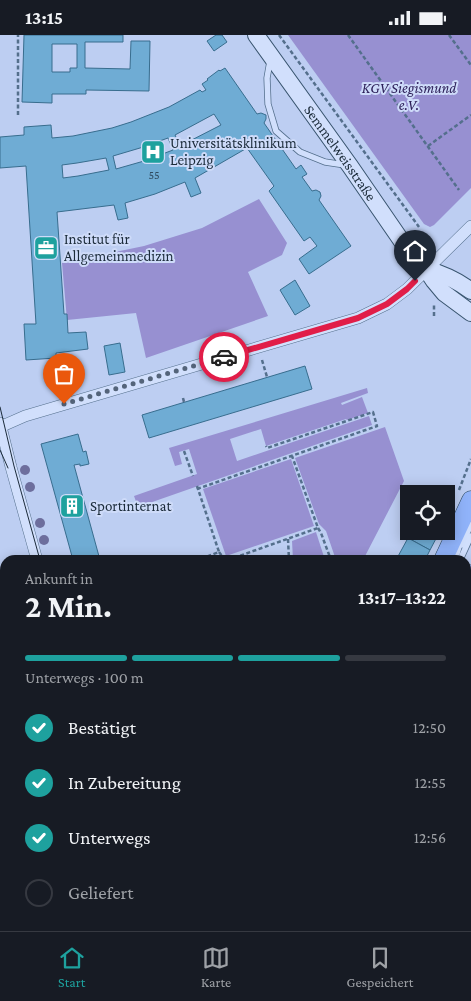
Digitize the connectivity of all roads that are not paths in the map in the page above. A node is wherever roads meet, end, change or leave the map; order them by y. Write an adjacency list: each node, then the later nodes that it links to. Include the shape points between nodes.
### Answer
1 (256, 35): 2 (main road, Semmelweisstraße)
2 (271, 57): 3 (main road, Semmelweisstraße); 3 (lane, via 267,78 268,104 276,131 300,152 325,162)
3 (350, 166): 5 (main road, Semmelweisstraße, via 403,243)
4 (471, 226): 5 (street)
5 (426, 269): 6 (main road, Semmelweisstraße, via 441,273); 7 (main road, Semmelweisstraße, via 444,293); 8 (street, via 387,304 358,318 25,415)
6 (471, 291)
7 (471, 313)
8 (0, 426): 13 (street)
9 (471, 501): 14 (main road)
10 (471, 505): 15 (lane)
11 (471, 524): 16 (lane)
12 (471, 536): 17 (lane)
13 (36, 555)
14 (454, 555)
15 (454, 555)
16 (455, 555)
17 (456, 555)

